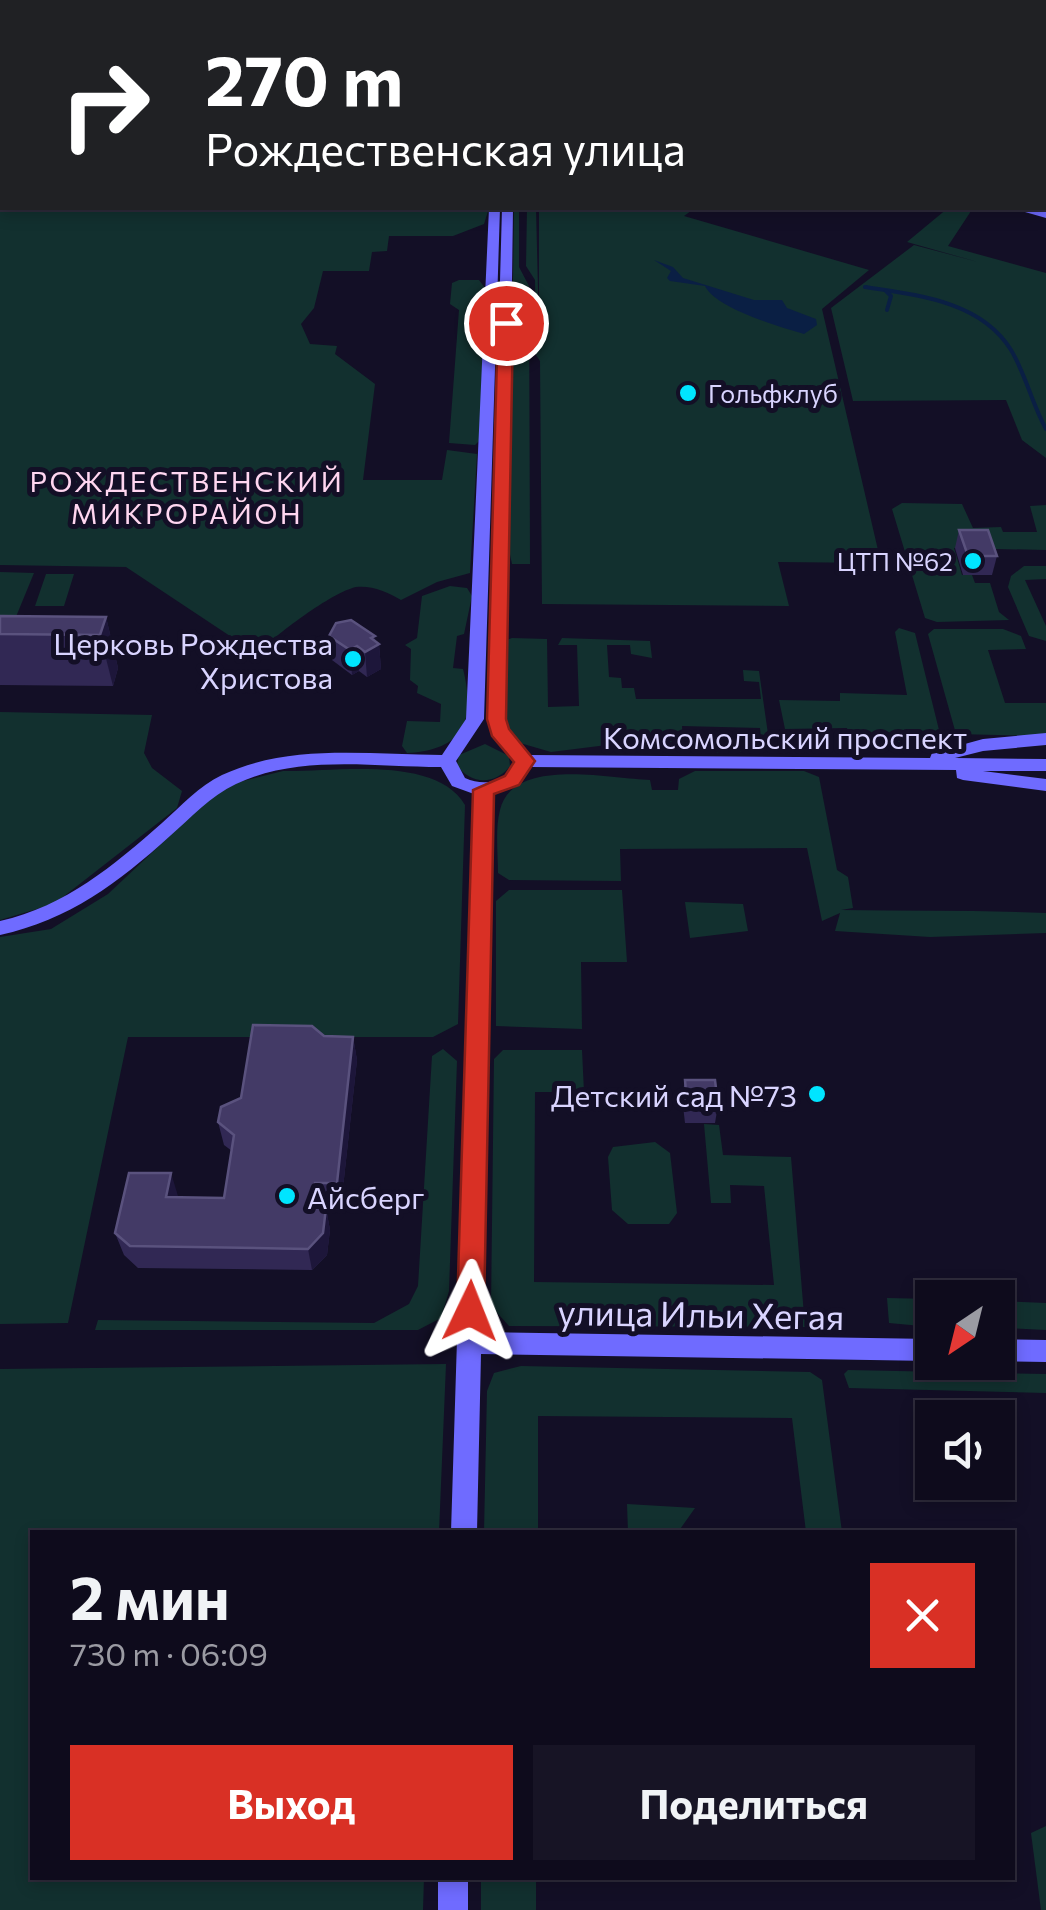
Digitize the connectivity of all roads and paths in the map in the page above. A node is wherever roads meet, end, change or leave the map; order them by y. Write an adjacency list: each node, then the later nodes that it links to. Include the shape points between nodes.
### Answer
1 (494, 210): 3 (main road)
2 (508, 210): 3 (main road)
3 (499, 277): 5 (main road, via 496,719); 6 (main road, via 475,719)
4 (1046, 739): 8 (main road, via 982,746)
5 (509, 742): 6 (main road, via 486,737); 7 (main road)
6 (452, 753): 11 (main road, via 458,782); 12 (main road, via 250,771 205,794 96,890 61,912)
7 (525, 761): 8 (main road, Комсомольский проспект); 11 (main road, via 512,780)
8 (922, 764): 9 (main road, Комсомольский проспект); 10 (main road)
9 (1046, 765)
10 (1046, 785)
11 (484, 790): 13 (main road)
12 (0, 928)
13 (469, 1343): 14 (main road, улица Ильи Хегая); 17 (main road)
14 (915, 1350)
15 (1015, 1350): 16 (main road)
16 (1046, 1351)
17 (464, 1530)
18 (454, 1880): 19 (main road)
19 (452, 1910)

